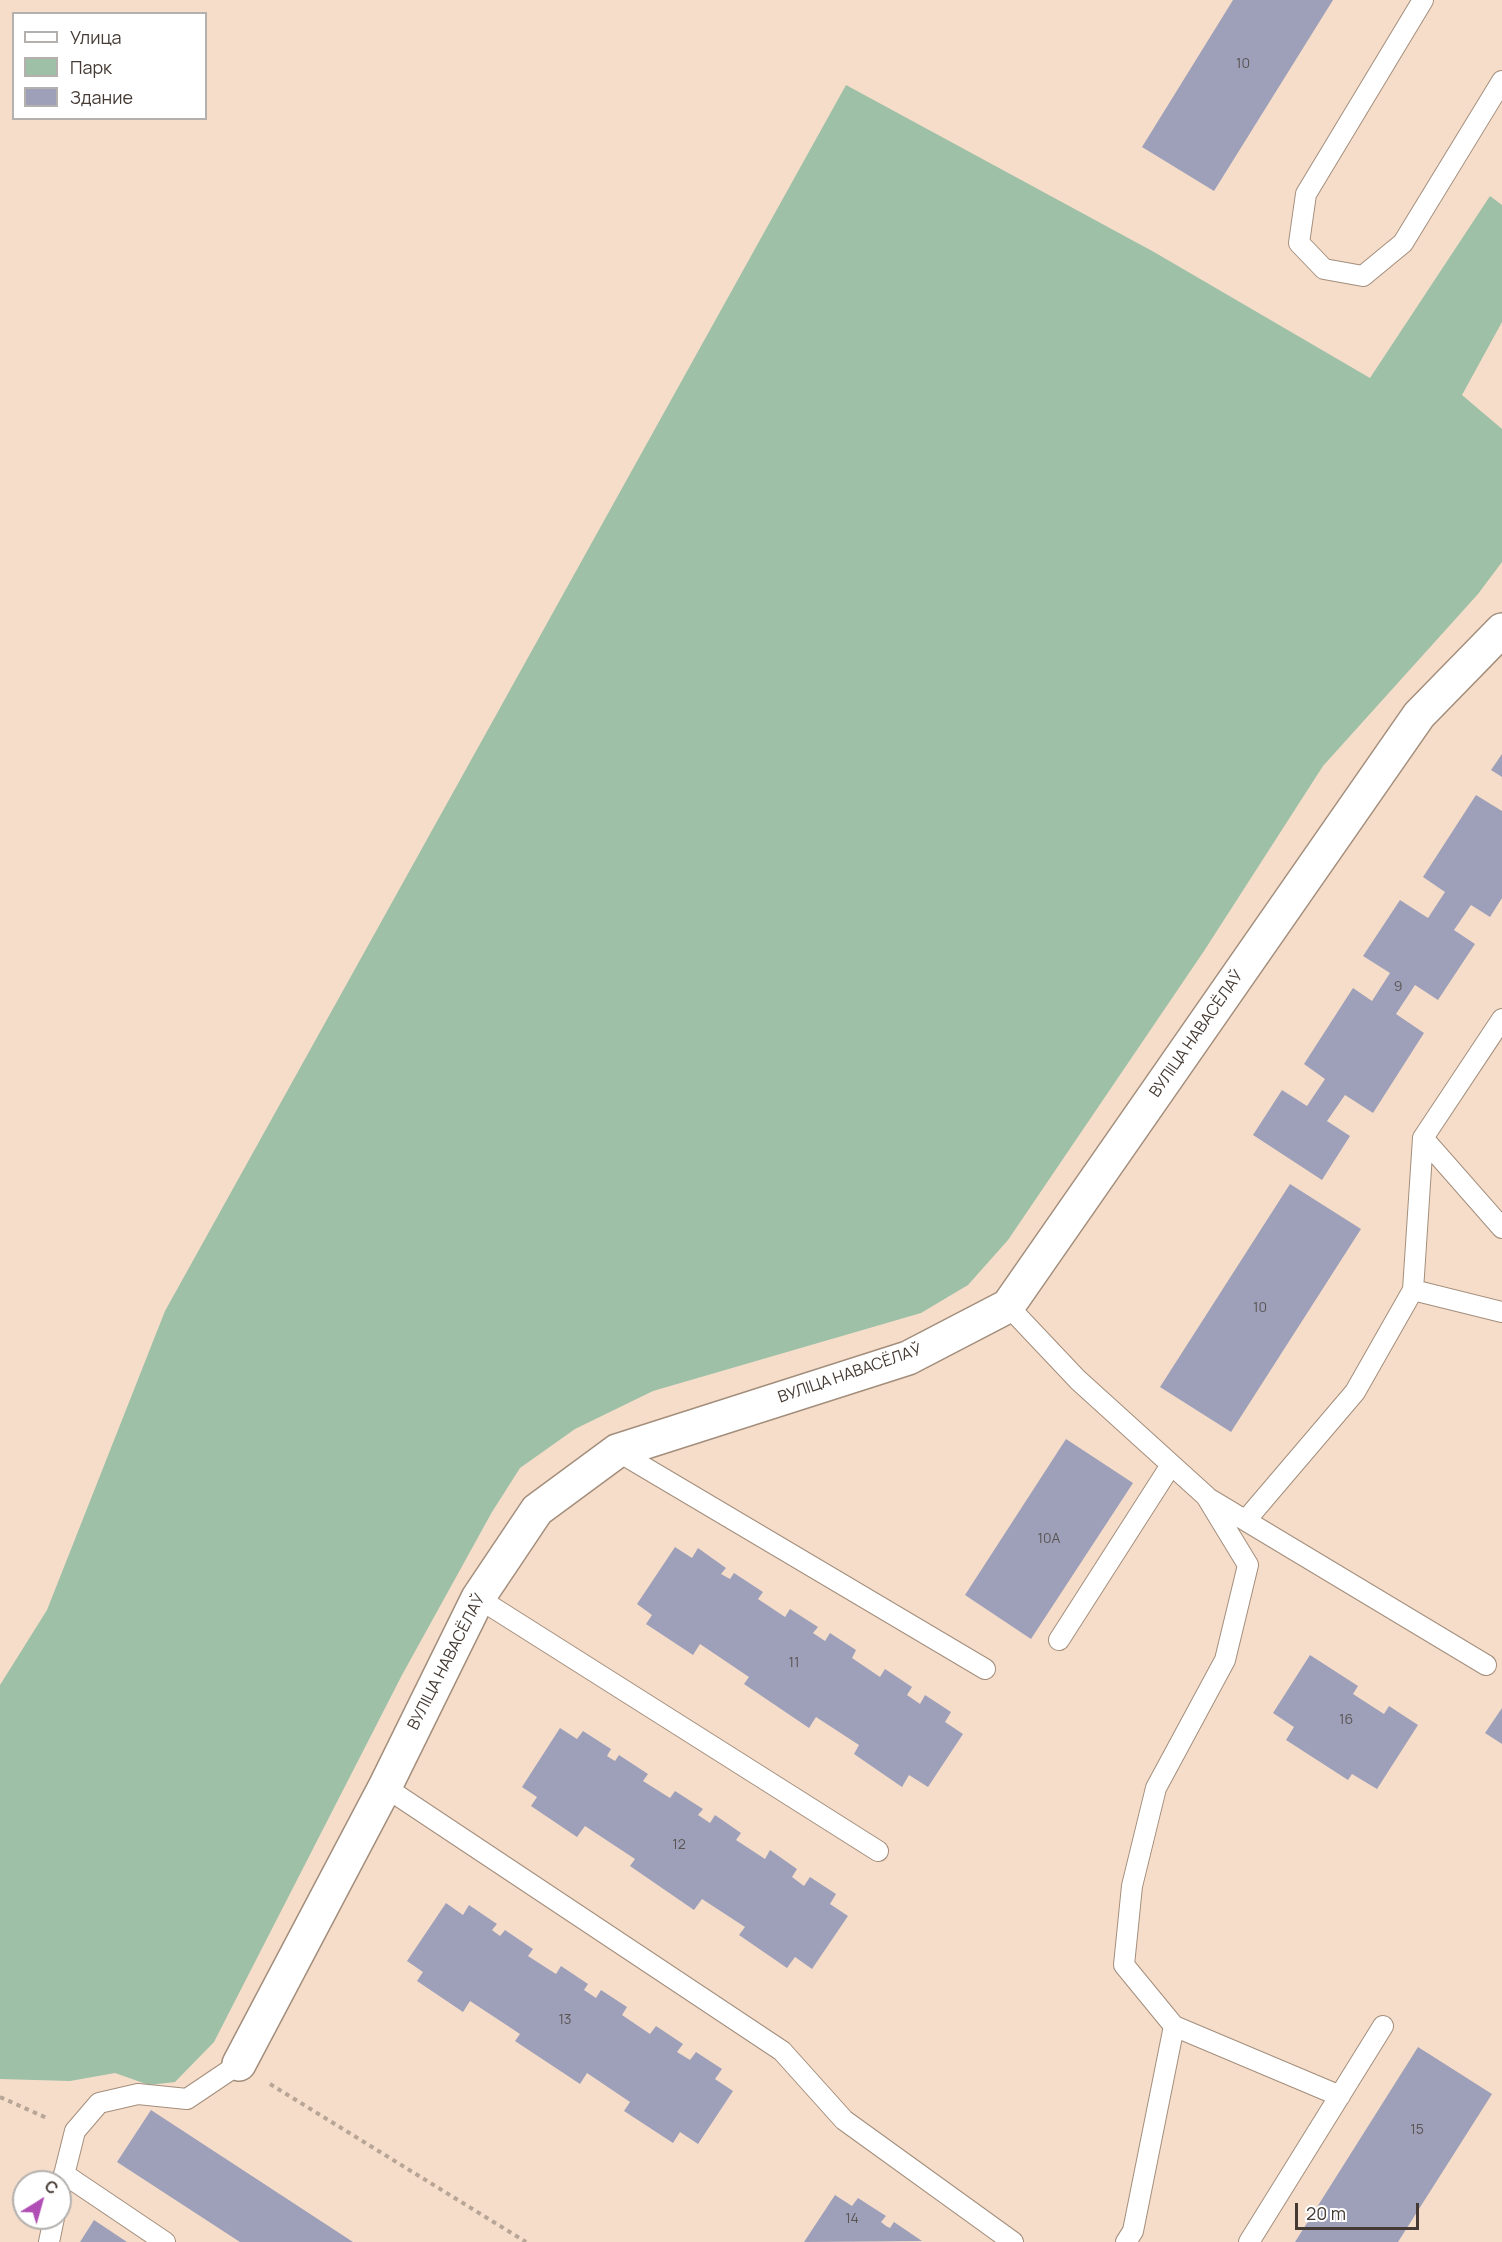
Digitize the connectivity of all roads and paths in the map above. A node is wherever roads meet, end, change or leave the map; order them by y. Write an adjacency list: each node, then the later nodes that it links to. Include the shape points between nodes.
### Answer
1 (1423, 0): 2 (lane, via 1306,194 1299,243 1324,269 1363,276 1403,243)
2 (1502, 81)
3 (1502, 630): 8 (street, ВУЛІЦА НАВАСЁЛАЎ, via 1419,715)
4 (1502, 1019): 5 (lane)
5 (1423, 1138): 6 (lane); 7 (lane)
6 (1502, 1228)
7 (1413, 1290): 9 (lane); 13 (lane, via 1355,1392)
8 (1008, 1306): 10 (street, ВУЛІЦА НАВАСЁЛАЎ, via 908,1358); 11 (lane, via 1078,1380)
9 (1502, 1312)
10 (617, 1451): 14 (street, ВУЛІЦА НАВАСЁЛАЎ, via 537,1510); 17 (lane)
11 (1171, 1465): 12 (lane); 15 (lane)
12 (1206, 1496): 13 (lane); 20 (lane, via 1248,1565 1225,1660 1155,1788 1132,1886 1124,1965)
13 (1246, 1520): 16 (lane)
14 (478, 1598): 18 (street, ВУЛІЦА НАВАСЁЛАЎ); 19 (lane)
15 (1059, 1640)
16 (1486, 1665)
17 (985, 1669)
18 (385, 1787): 22 (street, ВУЛІЦА НАВАСЁЛАЎ); 30 (lane, via 782,2051 844,2120)
19 (878, 1851)
20 (1174, 2026): 23 (lane); 31 (lane, via 1133,2231)
21 (1383, 2026): 23 (lane)
22 (239, 2064): 25 (lane, via 187,2099 138,2094 99,2103); 29 (path)
23 (1340, 2096): 32 (lane)
24 (0, 2097): 25 (path)
25 (75, 2131): 26 (lane)
26 (65, 2170)
27 (72, 2188): 28 (lane)
28 (165, 2242)
29 (526, 2242)
30 (1013, 2242)
31 (1126, 2242)
32 (1249, 2242)

